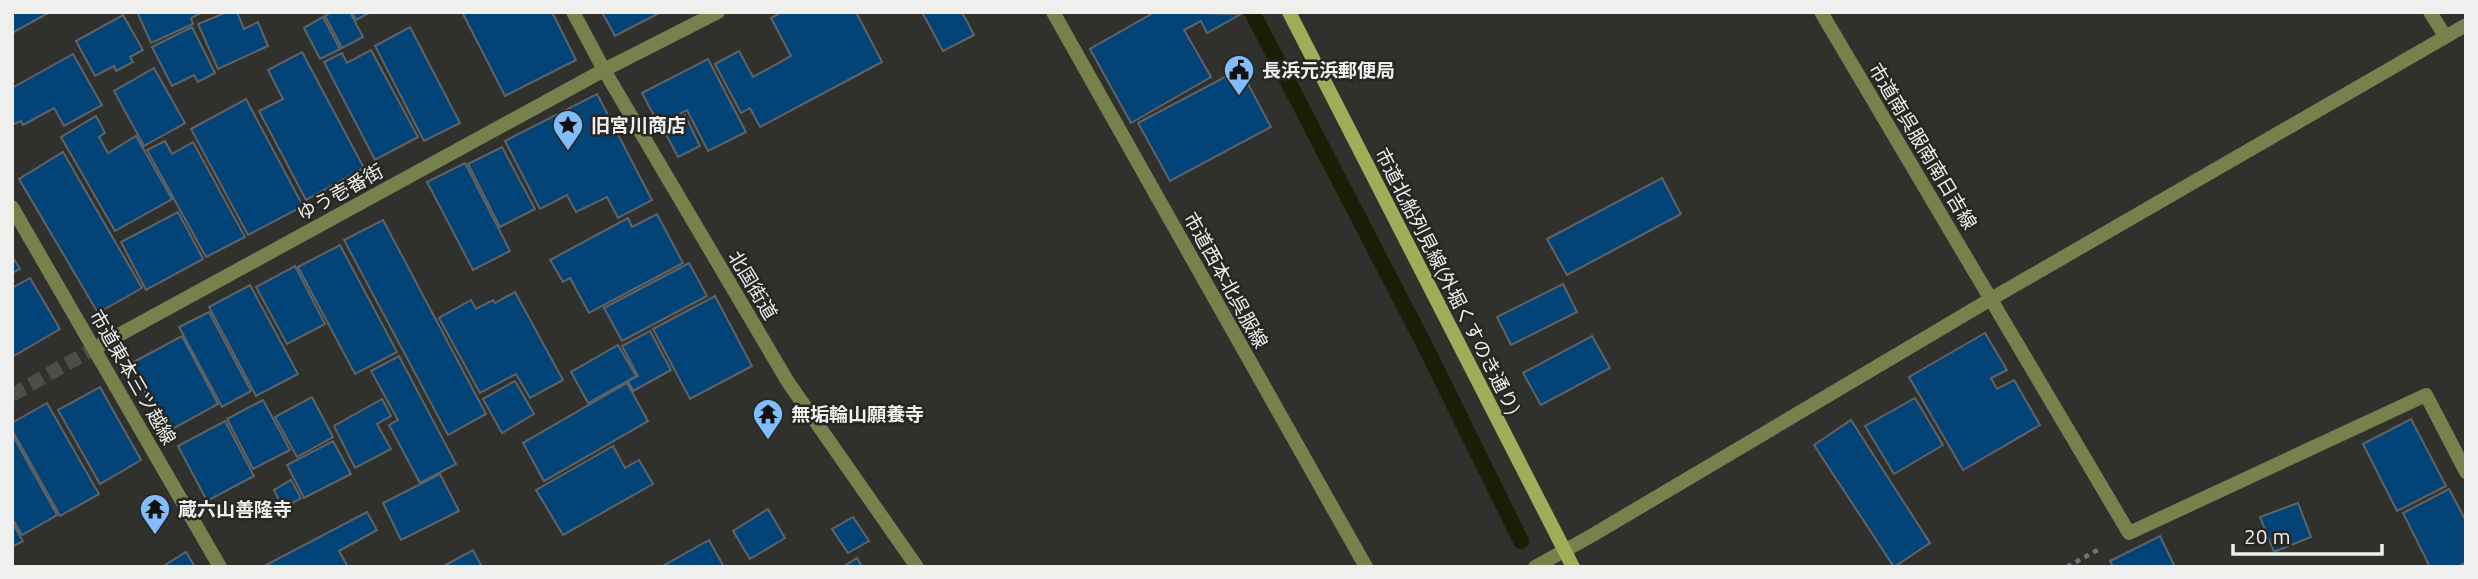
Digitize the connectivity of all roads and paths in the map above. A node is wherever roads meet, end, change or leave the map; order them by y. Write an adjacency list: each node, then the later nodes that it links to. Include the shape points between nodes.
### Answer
1 (573, 12): 9 (street, 北国街道)
2 (718, 12): 9 (street, ゆう壱番街)
3 (1053, 12): 17 (street, 市道西本北呉服線)
4 (1289, 12): 14 (street, 市道北船列見線(外堀くすのき通り))
5 (1821, 12): 11 (street, 市道南呉服南南日吉線)
6 (2430, 12): 8 (street)
7 (2466, 25): 8 (street)
8 (2445, 36): 11 (street)
9 (604, 70): 12 (street, ゆう壱番街); 16 (street, 北国街道, via 788,383)
10 (12, 207): 12 (street, 市道東本三ツ越線)
11 (1991, 299): 13 (street, 市道南呉服南南日吉線, via 2129,533 2426,395); 14 (street)
12 (95, 348): 15 (street, 市道東本三ツ越線)
13 (2466, 472)
14 (1564, 550): 18 (street); 19 (street, 市道北船列見線(外堀くすのき通り))
15 (220, 567)
16 (917, 567)
17 (1366, 567)
18 (1535, 567)
19 (1573, 567)

